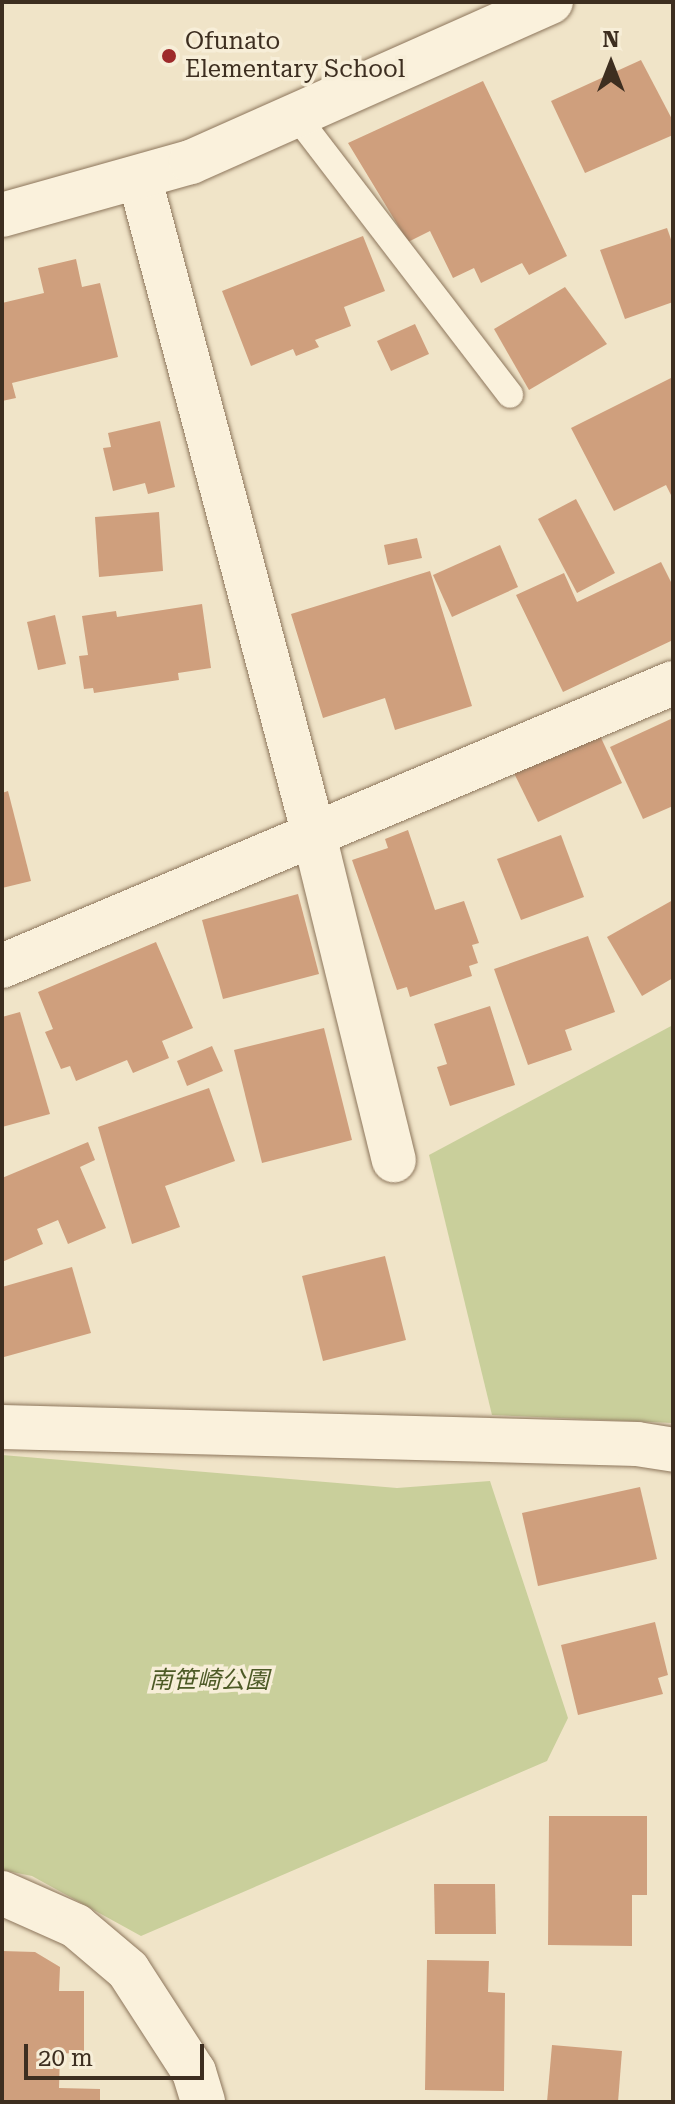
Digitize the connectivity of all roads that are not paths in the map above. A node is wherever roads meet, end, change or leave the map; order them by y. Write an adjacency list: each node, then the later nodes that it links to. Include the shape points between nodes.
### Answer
1 (551, 2): 2 (street)
2 (297, 117): 3 (street); 5 (lane)
3 (140, 180): 4 (street); 7 (street)
4 (2, 215)
5 (510, 395)
6 (673, 683): 7 (street)
7 (314, 835): 8 (street); 9 (street)
8 (2, 966)
9 (394, 1160)
10 (2, 1427): 11 (street, via 637,1444)
11 (673, 1450)
12 (2, 1893): 13 (street, via 76,1926 128,1970 194,2072)
13 (203, 2102)

